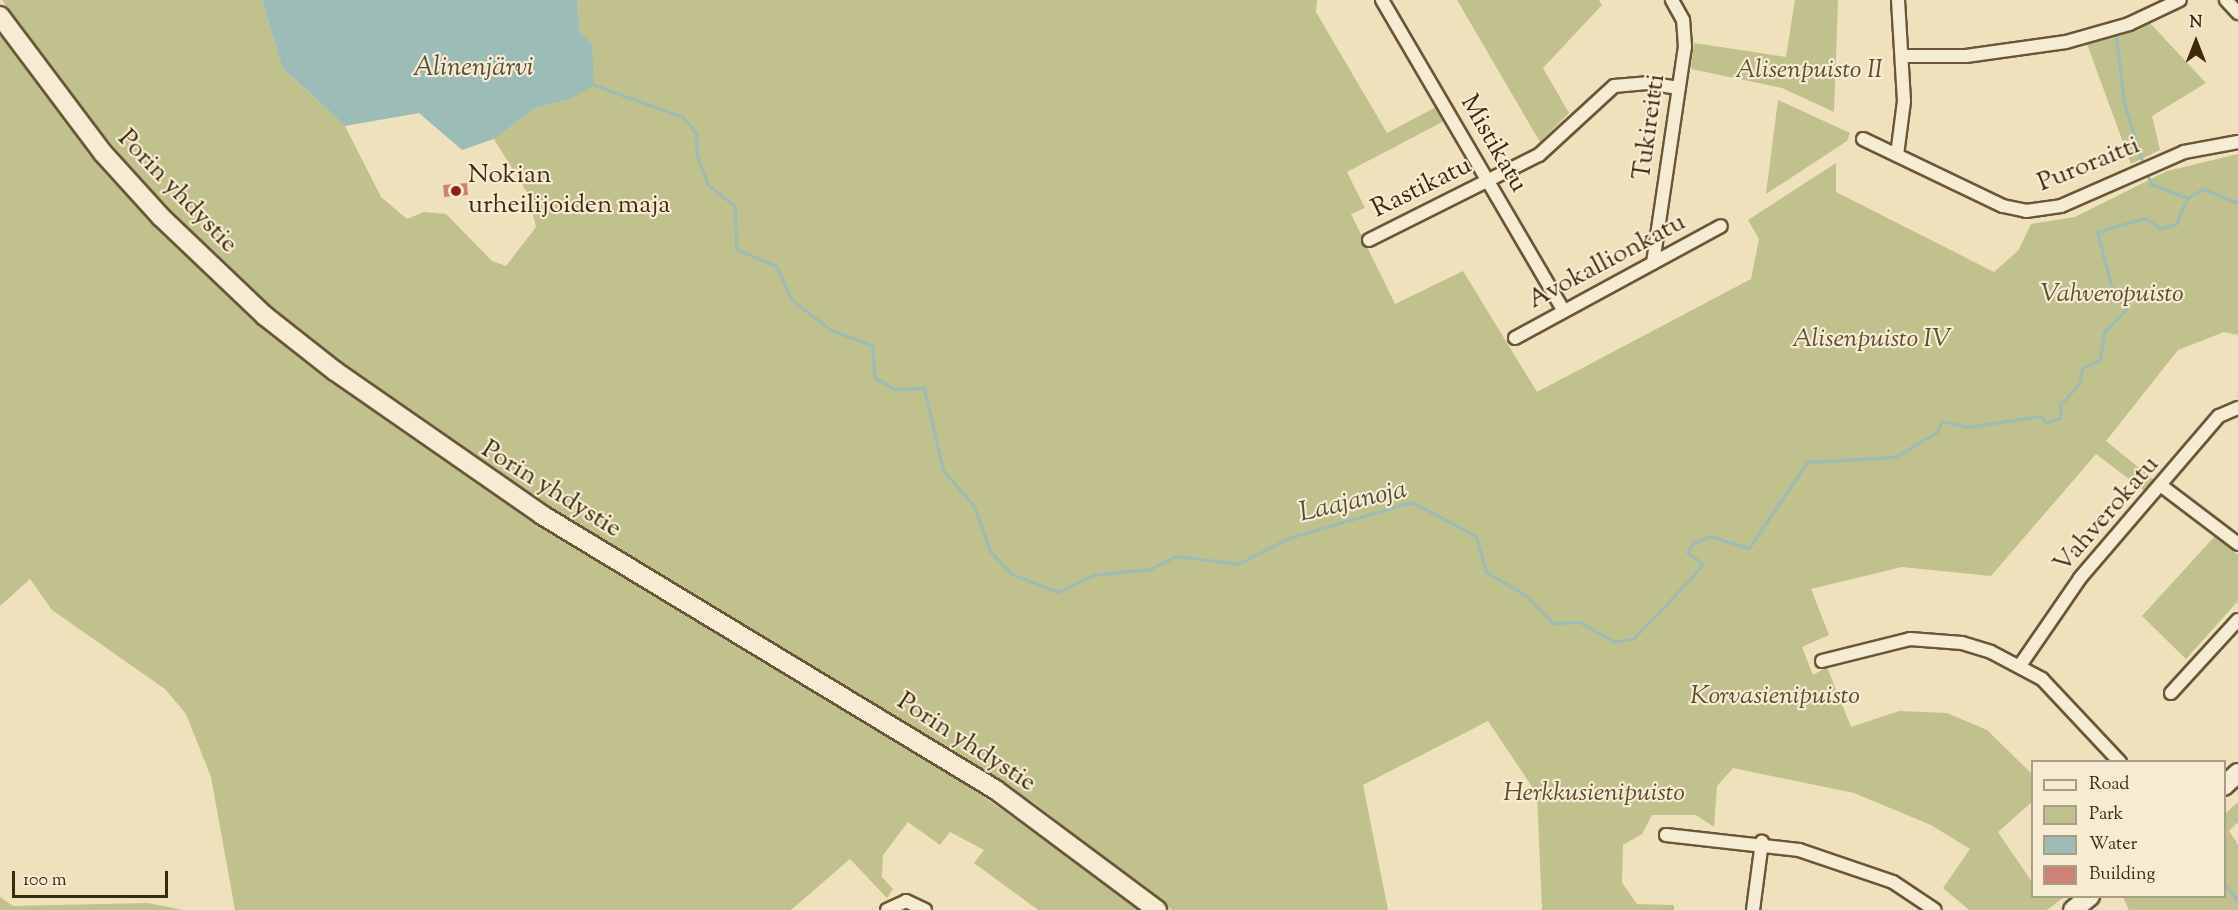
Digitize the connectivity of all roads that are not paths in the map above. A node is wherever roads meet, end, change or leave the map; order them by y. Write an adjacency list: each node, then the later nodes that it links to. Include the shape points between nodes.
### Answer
1 (1382, 0): 13 (street, Mistikatu)
2 (1672, 0): 9 (street, Tukireitti, via 1685,33)
3 (1898, 0): 8 (street)
4 (2180, 0): 8 (street, via 2129,24 2066,42 1966,56)
5 (2226, 0): 6 (street)
6 (2238, 13)
7 (0, 16): 34 (main road, Porin yhdystie, via 103,153 161,217 265,316 335,372 542,515 996,790)
8 (1902, 56): 12 (street)
9 (1679, 88): 13 (street, Rastikatu, via 1647,82 1614,86 1539,155); 16 (street, Tukireitti)
10 (1863, 139): 12 (street, Puroraitti)
11 (2238, 142): 12 (street, Puroraitti, via 2163,160 2043,211 2003,206)
12 (1897, 155)
13 (1489, 180): 15 (street, Rastikatu); 17 (street, Mistikatu)
14 (1721, 226): 16 (street, Avokallionkatu)
15 (1369, 240)
16 (1653, 263): 17 (street, Avokallionkatu)
17 (1564, 311): 18 (street, Avokallionkatu)
18 (1515, 338)
19 (2238, 408): 20 (street, Vahverokatu, via 2219,416)
20 (2163, 487): 21 (street); 24 (street, Vahverokatu, via 2080,578)
21 (2238, 544)
22 (2238, 620): 25 (street)
23 (1822, 661): 24 (street, via 1883,642 1937,639)
24 (2021, 664): 26 (street, via 2061,696)
25 (2171, 693)
26 (2118, 760)
27 (2238, 773): 28 (main road)
28 (2226, 784)
29 (1666, 835): 30 (street)
30 (1762, 842): 35 (street); 36 (street, via 1893,882)
31 (2089, 898): 37 (main road)
32 (887, 910): 33 (street, via 906,901)
33 (925, 910)
34 (1156, 910)
35 (1753, 910)
36 (1935, 910)
37 (2073, 910)

